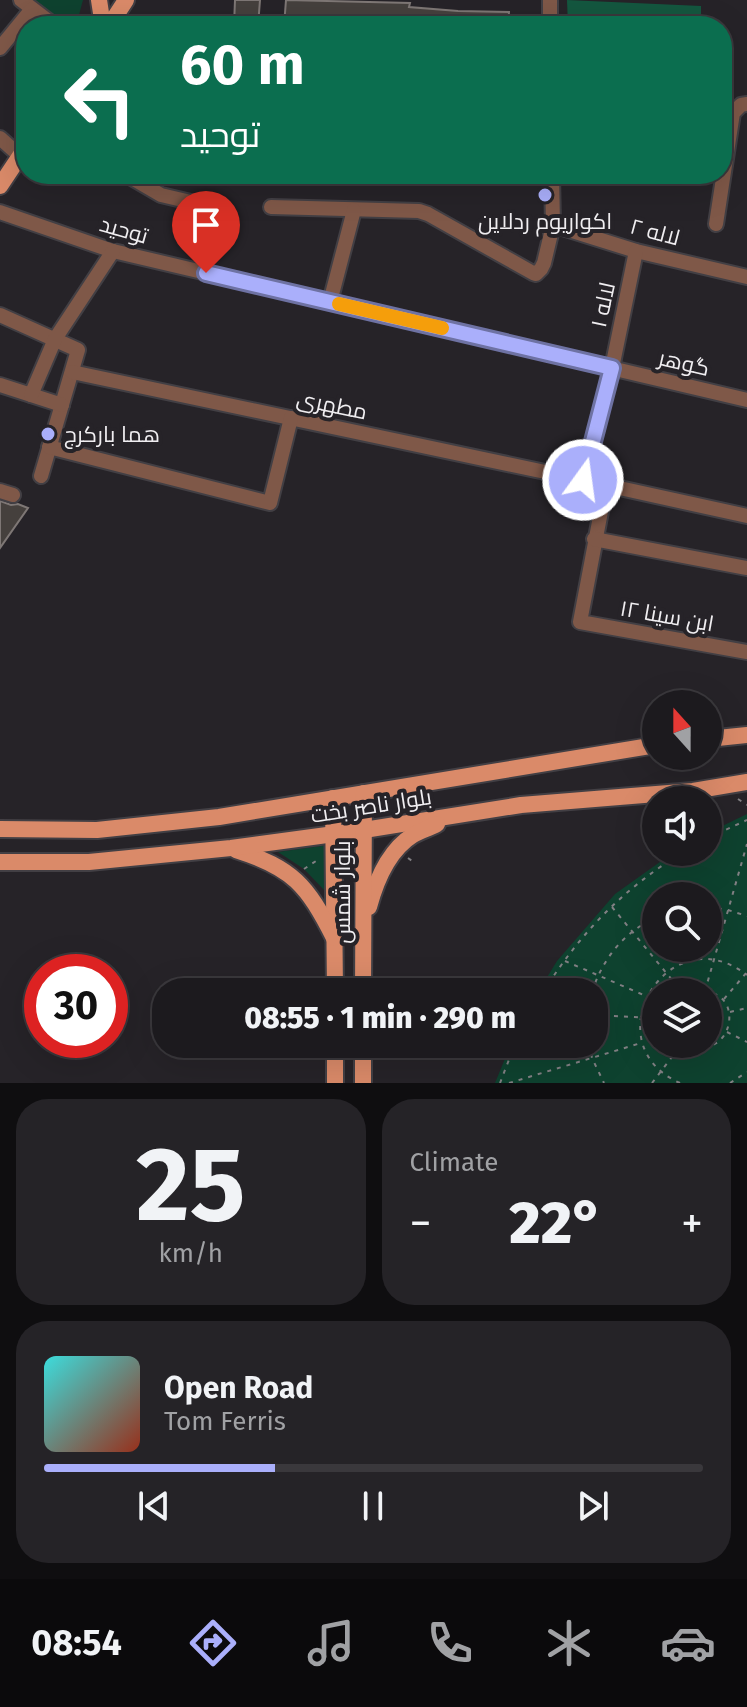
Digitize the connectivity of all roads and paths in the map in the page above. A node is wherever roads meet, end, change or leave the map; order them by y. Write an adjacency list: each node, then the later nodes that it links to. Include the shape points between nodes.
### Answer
1 (126, 0): 2 (main road)
2 (114, 16)
3 (16, 20): 4 (street)
4 (3, 40)
5 (736, 106): 6 (street)
6 (732, 130)
7 (16, 162): 11 (main road)
8 (142, 184): 12 (street, via 161,195)
9 (552, 184): 17 (street)
10 (723, 184): 16 (street)
11 (0, 186)
12 (212, 207)
13 (271, 207): 14 (street)
14 (354, 210): 17 (street, via 428,214 536,274); 21 (street)
15 (0, 212): 18 (street, توحید)
16 (716, 224)
17 (553, 225): 19 (street, لاله ۲)
18 (113, 251): 21 (street, توحید); 23 (street)
19 (636, 251): 20 (street, لاله ۲); 24 (street, لاله ۱)
20 (747, 277)
21 (330, 302): 24 (street, توحید)
22 (0, 315): 23 (street)
23 (55, 339): 25 (street, via 78,350); 27 (street)
24 (612, 368): 28 (street, گوهر); 33 (street, لاله ۱)
25 (72, 372): 29 (street); 30 (street, مطهری)
26 (0, 385): 27 (street)
27 (31, 395): 29 (street)
28 (747, 400)
29 (62, 405): 31 (street)
30 (291, 418): 31 (street, via 270,503); 33 (street, مطهری)
31 (49, 447): 32 (street)
32 (41, 476)
33 (583, 480)
34 (747, 516): 35 (street, via 606,485)
35 (594, 539): 36 (street); 37 (street, ابن سینا ۱۲, via 580,622)
36 (747, 568)
37 (747, 652)
38 (747, 735): 39 (main road)
39 (722, 738)
40 (642, 747): 42 (main road, بلوار ناصر بخت)
41 (747, 782): 44 (main road, بلوار ناصر بخت)
42 (364, 793): 43 (main road, بلوار ناصر بخت); 47 (main road, بلوار شمس)
43 (333, 798): 46 (main road, بلوار ناصر بخت, via 97,830); 49 (main road, بلوار شمس)
44 (462, 814): 47 (main road, بلوار ناصر بخت); 60 (main road, via 414,834 397,850 374,888)
45 (747, 820): 48 (path)
46 (0, 829)
47 (364, 830): 49 (main road, بلوار ناصر بخت); 60 (main road, بلوار شمس)
48 (722, 832)
49 (334, 834): 51 (main road, بلوار ناصر بخت); 64 (main road, بلوار شمس)
50 (747, 844): 52 (path)
51 (231, 848): 53 (main road, بلوار ناصر بخت, via 89,862); 64 (main road, via 265,859 296,880)
52 (742, 861): 54 (path); 58 (path)
53 (0, 862)
54 (747, 863)
55 (662, 866): 56 (path)
56 (611, 906): 63 (path); 65 (path)
57 (722, 909): 58 (path)
58 (728, 910): 59 (path); 62 (path)
59 (747, 916)
60 (364, 924): 72 (main road, بلوار شمس)
61 (642, 926): 63 (path)
62 (722, 931)
63 (632, 932): 68 (path); 70 (path)
64 (335, 940): 71 (main road, بلوار شمس)
65 (564, 960): 70 (path); 73 (path)
66 (687, 962): 68 (path)
67 (720, 962): 69 (path)
68 (666, 972): 75 (path); 76 (path)
69 (747, 973): 78 (path)
70 (598, 975): 74 (path); 77 (path)
71 (335, 978)
72 (363, 978)
73 (552, 978)
74 (597, 978)
75 (659, 978)
76 (671, 978)
77 (642, 994)
78 (724, 1000): 81 (path)
79 (747, 1008): 81 (path)
80 (642, 1010): 83 (path)
81 (730, 1012): 84 (path)
82 (608, 1016): 83 (path)
83 (640, 1017): 86 (path)
84 (727, 1032): 85 (path); 87 (path)
85 (722, 1037)
86 (642, 1042): 88 (path)
87 (747, 1042)
88 (608, 1053)
89 (335, 1058): 98 (main road)
90 (363, 1058): 99 (main road)
91 (510, 1058): 100 (path)
92 (592, 1058): 101 (path); 102 (path)
93 (650, 1058): 95 (path)
94 (672, 1058): 95 (path)
95 (661, 1072): 103 (path); 104 (path)
96 (745, 1074): 97 (path); 105 (path)
97 (747, 1080)
98 (335, 1083)
99 (363, 1083)
100 (500, 1083)
101 (509, 1083)
102 (604, 1083)
103 (652, 1083)
104 (680, 1083)
105 (730, 1083)

